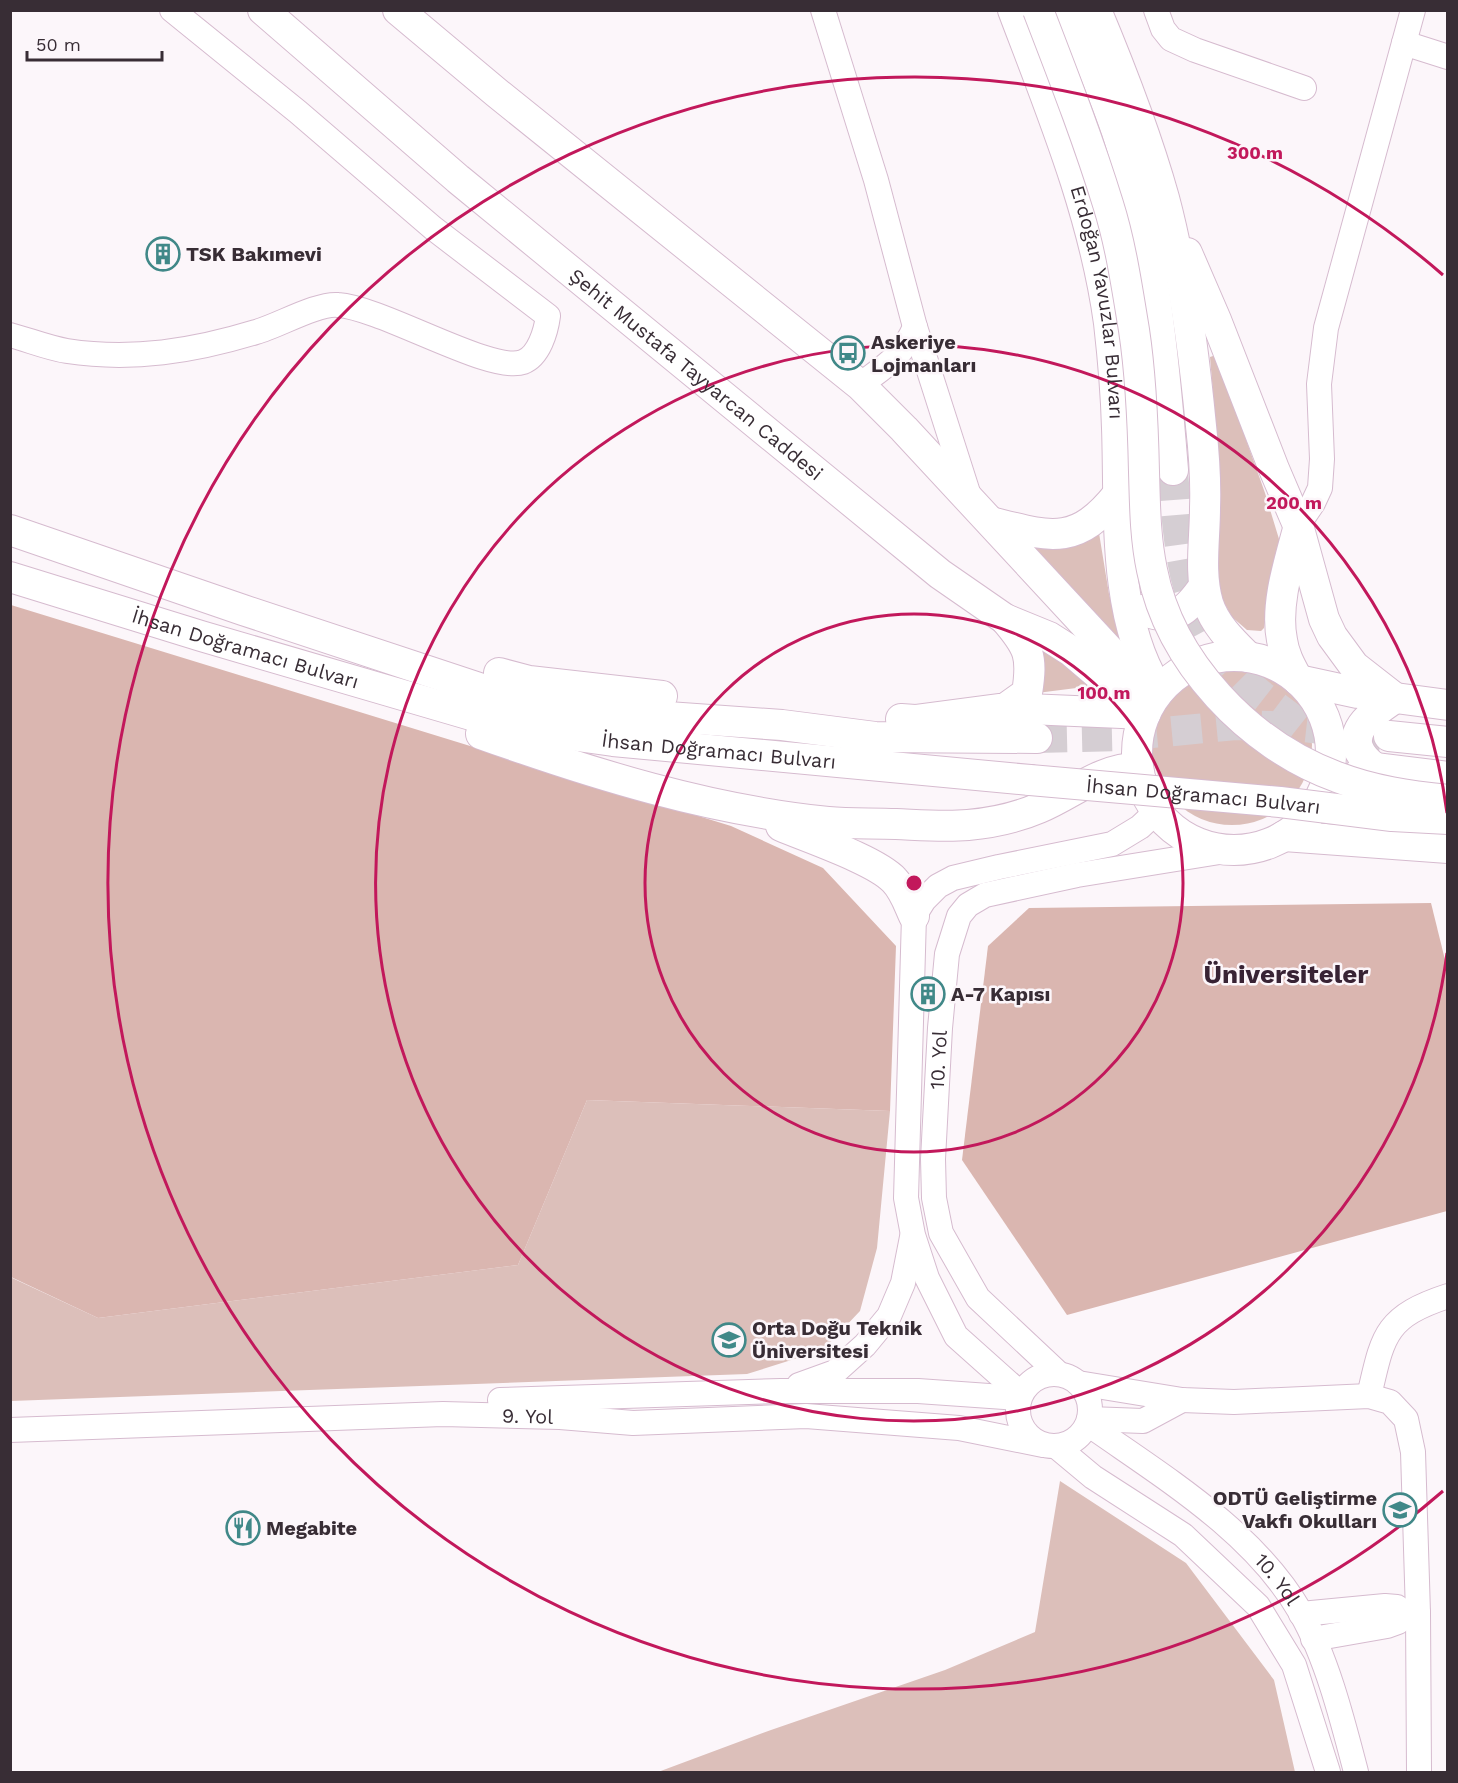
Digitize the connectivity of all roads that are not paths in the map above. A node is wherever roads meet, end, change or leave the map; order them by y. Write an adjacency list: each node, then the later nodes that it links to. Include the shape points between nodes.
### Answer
1 (172, 10): 16 (street, via 433,228 548,316 539,345 526,361 515,364 475,355 403,324 336,304 215,345 138,356 67,351)
2 (263, 10): 28 (main road, Şehit Mustafa Tayyarcan Caddesi, via 504,217 940,574)
3 (398, 10): 17 (main road)
4 (823, 10): 15 (street, via 876,180)
5 (1013, 10): 19 (main road, Erdoğan Yavuzlar Bulvarı, via 1065,147 1096,253 1109,323)
6 (1038, 10): 43 (main road, bridge, via 1088,142 1116,234 1137,355 1149,553 1160,601 1177,639 1216,692 1245,721 1282,748 1335,777 1360,785)
7 (1070, 10): 18 (main road, via 1119,138 1143,225 1161,330)
8 (1096, 10): 14 (main road, via 1142,125)
9 (1156, 10): 13 (street, via 1171,39)
10 (1413, 10): 11 (street)
11 (1404, 43): 12 (street); 22 (street, via 1326,328 1319,384 1320,488)
12 (1448, 57)
13 (1304, 88)
14 (1164, 200): 22 (main road); 25 (main road, via 1187,320 1202,429 1206,506)
15 (915, 327): 17 (street, via 892,362); 20 (street)
16 (10, 335)
17 (860, 385): 20 (main road)
18 (1173, 470)
19 (1118, 494): 21 (main road, via 1097,518 1073,532 1056,535); 26 (main road, Erdoğan Yavuzlar Bulvarı, via 1119,546)
20 (971, 500): 21 (main road)
21 (991, 522): 33 (main road, via 1119,661)
22 (1298, 525): 31 (main road, via 1281,608 1281,639); 32 (main road, via 1332,636 1354,666)
23 (10, 530): 27 (main road, İhsan Doğramacı Bulvarı)
24 (10, 577): 29 (main road, İhsan Doğramacı Bulvarı)
25 (1204, 586): 26 (main road, via 1187,607 1171,616); 30 (main road, via 1216,620)
26 (1128, 604): 33 (main road, Erdoğan Yavuzlar Bulvarı)
27 (243, 610): 35 (main road, via 529,681 915,720); 37 (main road, İhsan Doğramacı Bulvarı, via 494,693 569,710 782,725 875,737)
28 (1005, 619): 33 (main road, Şehit Mustafa Tayyarcan Caddesi, via 1049,638); 35 (main road, via 1022,639 1031,666 1027,693)
29 (201, 636): 44 (main road, via 552,759); 46 (main road, İhsan Doğramacı Bulvarı, bridge, via 495,722 563,735)
30 (1248, 657): 31 (main road, via 1266,661); 33 (main road, via 1204,661 1180,672)
31 (1298, 680): 32 (main road); 42 (main road, via 1327,725 1330,762)
32 (1395, 698): 34 (main road); 40 (main road, via 1358,729 1358,749)
33 (1152, 703): 35 (main road); 39 (main road, via 1139,732)
34 (1448, 705)
35 (1006, 708)
36 (1389, 736): 38 (main road)
37 (1037, 738)
38 (1448, 742)
39 (1138, 768): 44 (main road, via 1107,772 1038,808 968,825 828,822); 45 (main road)
40 (1375, 768): 41 (main road, İhsan Doğramacı Bulvarı); 42 (main road, İhsan Doğramacı Bulvarı, via 1340,782)
41 (1448, 777)
42 (1320, 796): 47 (main road, via 1305,819)
43 (1448, 800)
44 (740, 808): 50 (main road, via 872,865 902,890)
45 (1157, 812): 49 (main road, via 1190,839); 50 (street, via 1112,844 953,878 938,886)
46 (1448, 819)
47 (1284, 836): 48 (main road); 49 (main road, via 1259,846)
48 (1448, 848)
49 (1232, 850): 51 (street, 10. Yol, via 1077,875 985,895 959,916)
50 (914, 916): 52 (street, 10. Yol)
51 (947, 954): 52 (street); 53 (street, 10. Yol)
52 (913, 957): 54 (street, 10. Yol)
53 (940, 1028): 54 (street); 57 (street, 10. Yol, via 933,1160 934,1198 941,1233 978,1298)
54 (912, 1031): 55 (street, 10. Yol, via 906,1198)
55 (913, 1235): 58 (street, 9. Yol, via 903,1283 889,1316 871,1338 835,1372); 59 (street, 10. Yol, via 927,1278 956,1336)
56 (1448, 1296): 60 (street, via 1421,1305 1389,1330 1380,1349)
57 (1069, 1379): 59 (street, via 1048,1374 1028,1385); 61 (street); 63 (street, 10. Yol, via 1089,1400)
58 (782, 1391): 59 (street, 9. Yol); 62 (street, 9. Yol)
59 (1020, 1396): 65 (street, 10. Yol, via 1017,1410 1024,1432 1032,1440)
60 (1369, 1396): 61 (street, via 1234,1402); 66 (street, via 1390,1402 1406,1419 1413,1452)
61 (1182, 1400): 63 (street, via 1143,1421)
62 (10, 1419)
63 (1088, 1421): 65 (street, via 1075,1440); 67 (street, 10. Yol, via 1188,1494 1237,1536 1278,1579)
64 (10, 1430): 65 (street, 9. Yol, via 442,1414 633,1423 806,1416 959,1428)
65 (1050, 1446): 69 (street, 10. Yol, via 1183,1535 1258,1606 1294,1665)
66 (1412, 1613): 67 (street, via 1385,1606); 68 (street, via 1387,1626); 71 (street)
67 (1301, 1614): 68 (street, 10. Yol)
68 (1313, 1639): 70 (street, 10. Yol)
69 (1328, 1773)
70 (1356, 1773)
71 (1419, 1773)

